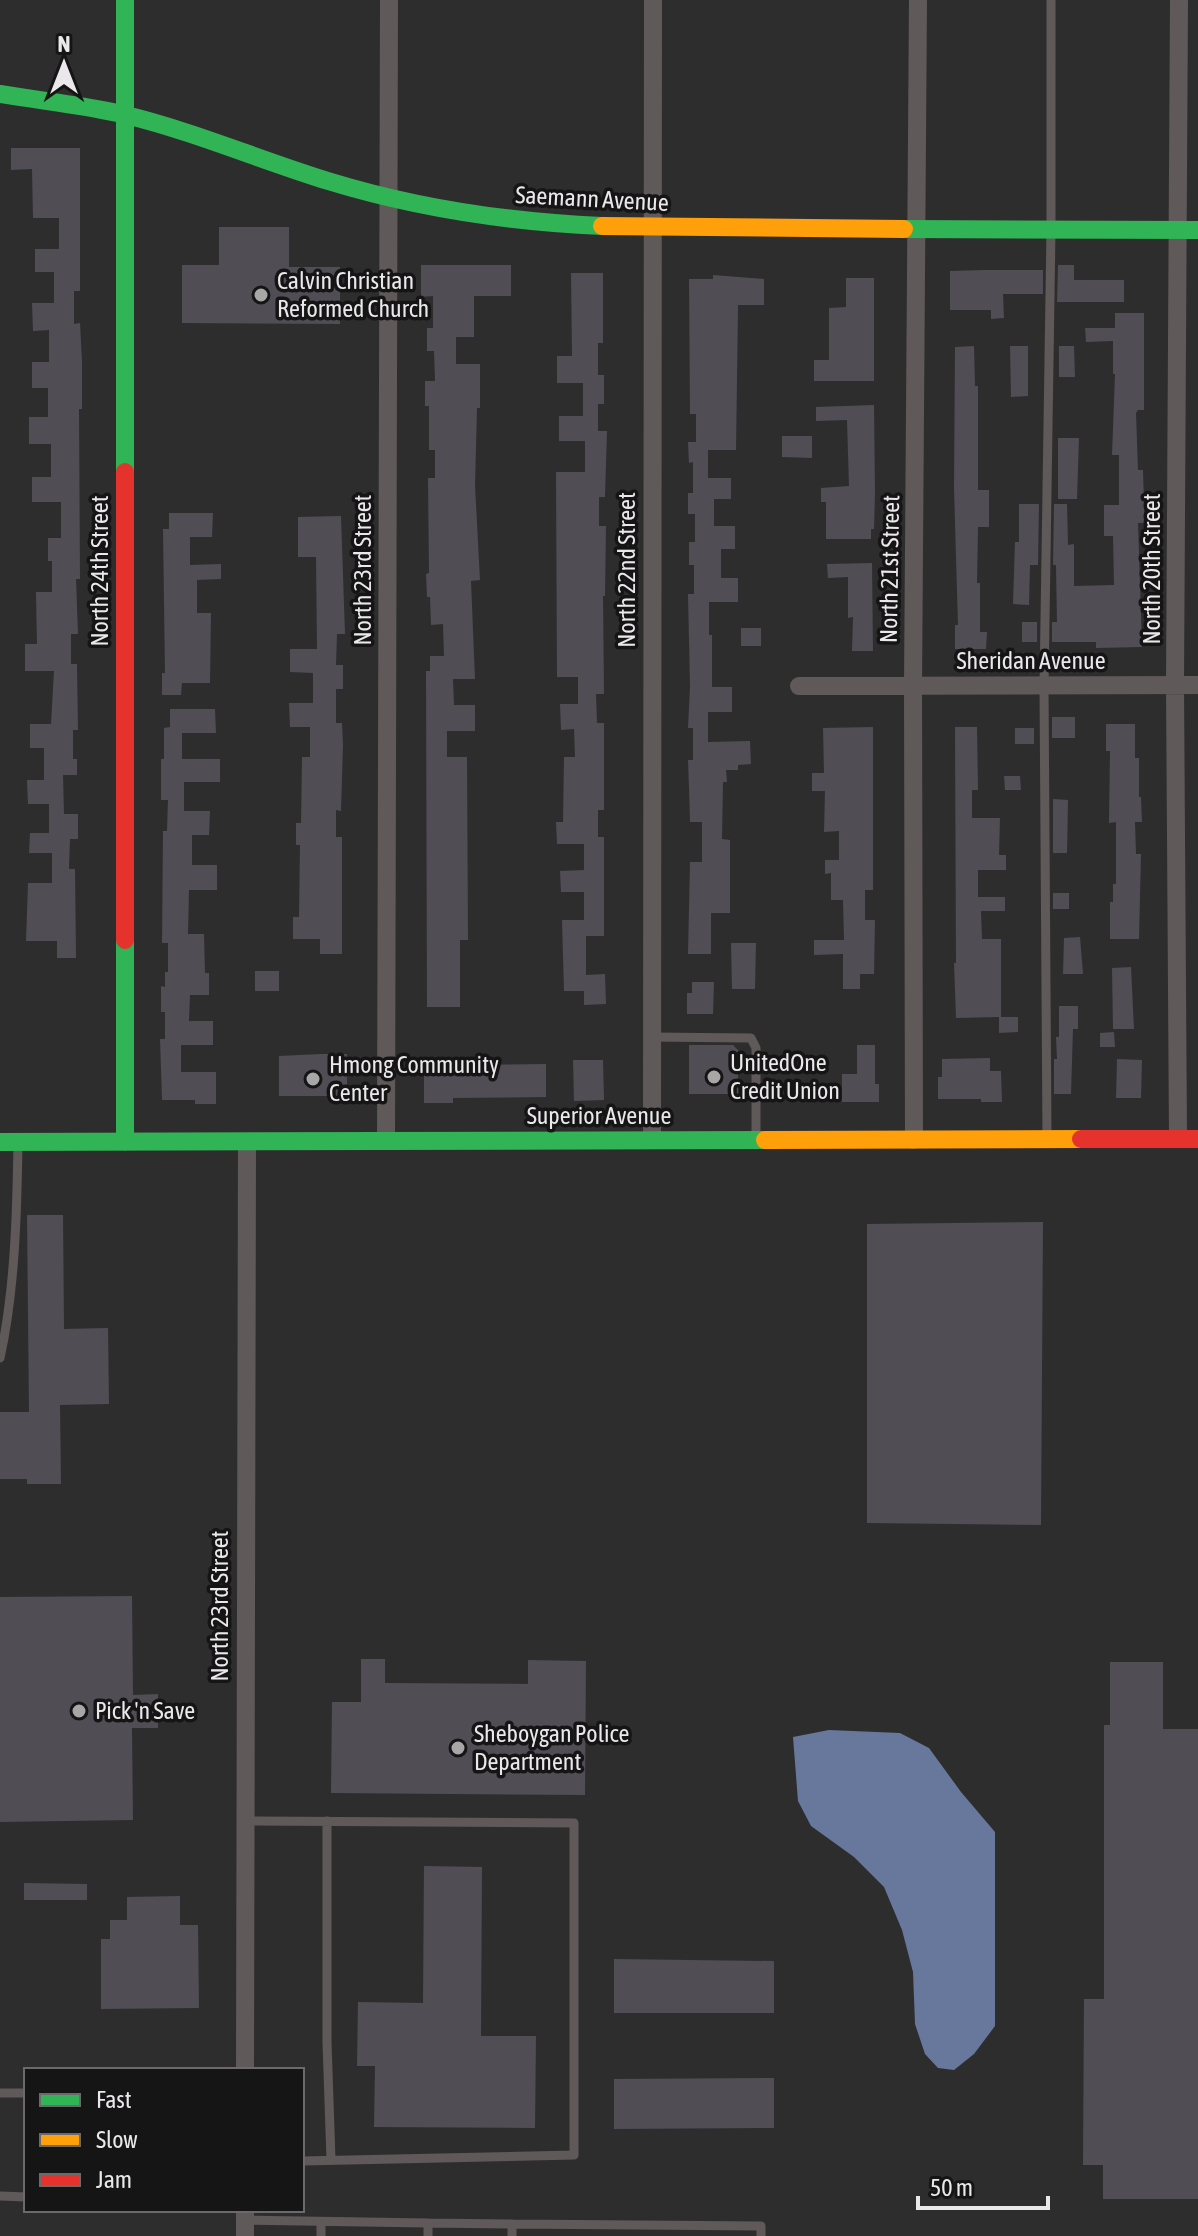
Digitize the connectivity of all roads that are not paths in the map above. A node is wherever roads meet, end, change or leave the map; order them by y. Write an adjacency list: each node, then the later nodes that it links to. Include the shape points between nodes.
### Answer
1 (125, 0): 8 (street, North 24th Street)
2 (389, 0): 9 (street, North 23rd Street)
3 (653, 0): 10 (street, North 22nd Street)
4 (918, 0): 11 (street, North 21st Street)
5 (1051, 0): 12 (lane)
6 (1179, 0): 13 (street, North 20th Street)
7 (0, 94): 8 (street, Saemann Avenue)
8 (124, 115): 9 (street, Saemann Avenue); 29 (street, North 24th Street)
9 (387, 196): 10 (street, Saemann Avenue, via 553,224); 27 (street, North 23rd Street)
10 (652, 228): 11 (street, Saemann Avenue); 20 (street, North 22nd Street)
11 (918, 229): 12 (street, Saemann Avenue); 18 (street, North 21st Street)
12 (1051, 230): 13 (street, Saemann Avenue); 19 (lane)
13 (1178, 230): 14 (street, Saemann Avenue); 15 (street, North 20th Street)
14 (1198, 230)
15 (1175, 685): 16 (street, Sheridan Avenue); 19 (street, Sheridan Avenue); 22 (street, North 20th Street)
16 (1198, 685)
17 (799, 686): 18 (street, Sheridan Avenue)
18 (913, 686): 19 (street, Sheridan Avenue); 26 (street, North 21st Street)
19 (1044, 686): 21 (lane)
20 (650, 1037): 24 (street, North 22nd Street); 25 (lane, via 751,1038 756,1048)
21 (1047, 1139): 22 (street, Superior Avenue); 26 (street, Superior Avenue)
22 (1178, 1139): 23 (street, Superior Avenue)
23 (1198, 1139)
24 (652, 1140): 25 (street, Superior Avenue); 27 (street, Superior Avenue)
25 (756, 1140): 26 (street, Superior Avenue)
26 (914, 1140)
27 (386, 1141): 30 (street, Superior Avenue)
28 (9, 1142): 29 (street, Superior Avenue); 31 (lane, via 18,1189)
29 (125, 1142): 30 (street, Superior Avenue)
30 (247, 1142): 32 (street, North 23rd Street)
31 (0, 1358)
32 (244, 1821): 33 (lane); 34 (street, North 23rd Street)
33 (327, 1821): 37 (lane); 37 (lane, via 574,1823 574,2155)
34 (245, 2068)
35 (0, 2093): 36 (lane)
36 (24, 2093)
37 (331, 2160): 38 (lane)
38 (304, 2161)
39 (0, 2196): 40 (lane)
40 (24, 2197)
41 (245, 2222): 42 (lane)
42 (321, 2222): 43 (lane); 46 (lane)
43 (400, 2223): 44 (lane); 47 (lane)
44 (428, 2223): 45 (lane); 48 (lane)
45 (512, 2224): 49 (lane); 50 (lane, via 761,2226)
46 (321, 2236)
47 (400, 2236)
48 (428, 2236)
49 (512, 2236)
50 (761, 2236)

